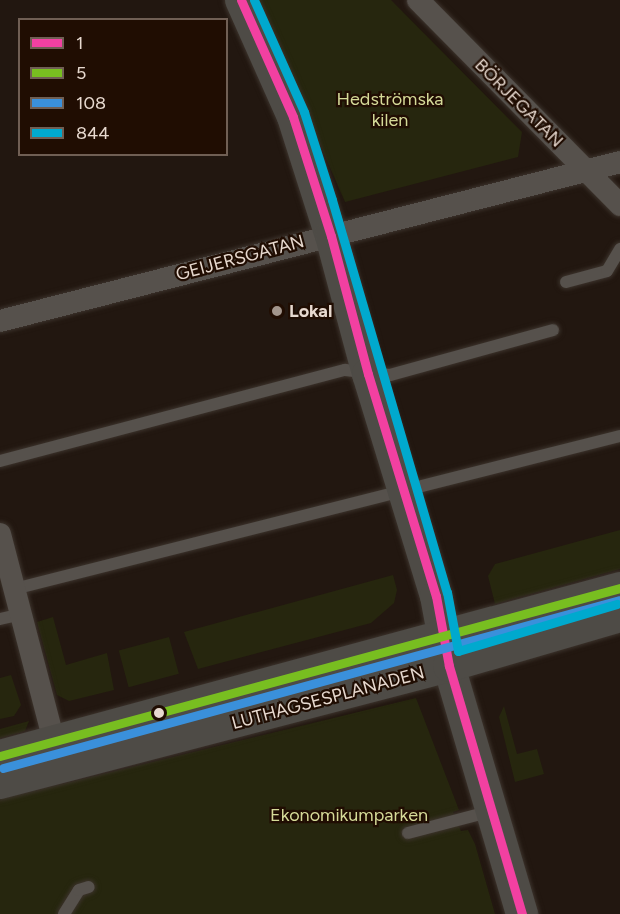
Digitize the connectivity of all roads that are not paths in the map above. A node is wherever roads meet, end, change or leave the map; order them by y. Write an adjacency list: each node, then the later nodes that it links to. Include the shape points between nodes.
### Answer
1 (241, 0): 6 (main road, via 293,117)
2 (418, 0): 4 (street, BÖRJEGATAN)
3 (620, 162): 4 (street, GEIJERSGATAN)
4 (587, 171): 5 (street, BÖRJEGATAN); 6 (street, GEIJERSGATAN)
5 (620, 206)
6 (331, 236): 9 (street, GEIJERSGATAN); 11 (main road)
7 (620, 249): 8 (lane, via 607,272)
8 (566, 282)
9 (0, 321)
10 (553, 330): 11 (lane, via 390,375)
11 (368, 374): 13 (lane, via 345,369); 14 (main road)
12 (620, 436): 14 (lane)
13 (0, 461)
14 (403, 490): 16 (lane); 20 (main road, via 436,596)
15 (0, 534): 16 (street)
16 (14, 588): 18 (street)
17 (620, 588): 20 (main road, LUTHAGSESPLANADEN)
18 (10, 616): 21 (street)
19 (620, 616): 20 (main road, LUTHAGSESPLANADEN)
20 (446, 651): 21 (main road, LUTHAGSESPLANADEN); 23 (main road, LUTHAGSESPLANADEN); 24 (main road)
21 (54, 742): 22 (main road, LUTHAGSESPLANADEN)
22 (0, 756)
23 (0, 783)
24 (493, 811): 25 (lane); 28 (main road)
25 (408, 833)
26 (89, 887): 27 (lane, via 79,890)
27 (64, 914)
28 (522, 914)

